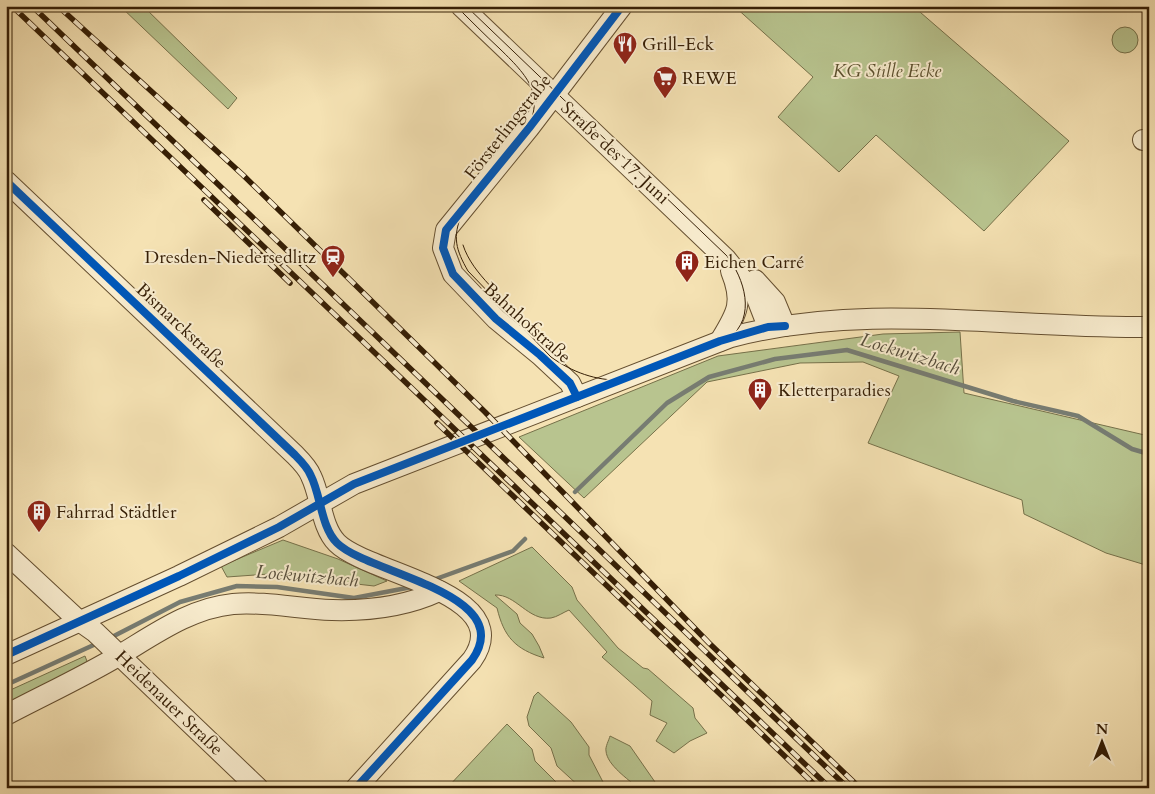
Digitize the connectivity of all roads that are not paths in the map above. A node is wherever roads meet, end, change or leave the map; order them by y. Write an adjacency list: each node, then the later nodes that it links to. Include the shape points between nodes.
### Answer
1 (461, 6): 3 (street, Straße des 17. Juni)
2 (622, 6): 3 (street, Försterlingstraße)
3 (554, 95): 5 (street, Straße des 17. Juni); 6 (street, Försterlingstraße, via 446,230 443,248)
4 (6, 181): 11 (street, Bismarckstraße, via 295,455 312,476)
5 (726, 259): 7 (street, Straße des 17. Juni, via 742,268 775,302); 9 (street, via 739,299 734,318)
6 (453, 274): 10 (street, Bahnhofstraße, via 496,319 570,383)
7 (776, 327): 8 (street, via 890,317 1051,326); 9 (street)
8 (1149, 327)
9 (720, 341): 10 (street)
10 (577, 397): 11 (street, via 354,484)
11 (321, 503): 13 (street, Bismarckstraße, via 338,544 362,558); 14 (street, via 179,576)
12 (6, 553): 14 (street, Heidenauer Straße)
13 (437, 590): 15 (street, via 422,599 382,607 333,610 232,604 168,626); 19 (street, Bismarckstraße, via 463,605 478,620 482,642 478,651)
14 (78, 620): 15 (street, Heidenauer Straße); 16 (street)
15 (116, 652): 17 (street); 18 (street, Heidenauer Straße)
16 (6, 655)
17 (6, 715)
18 (258, 788)
19 (356, 788)

